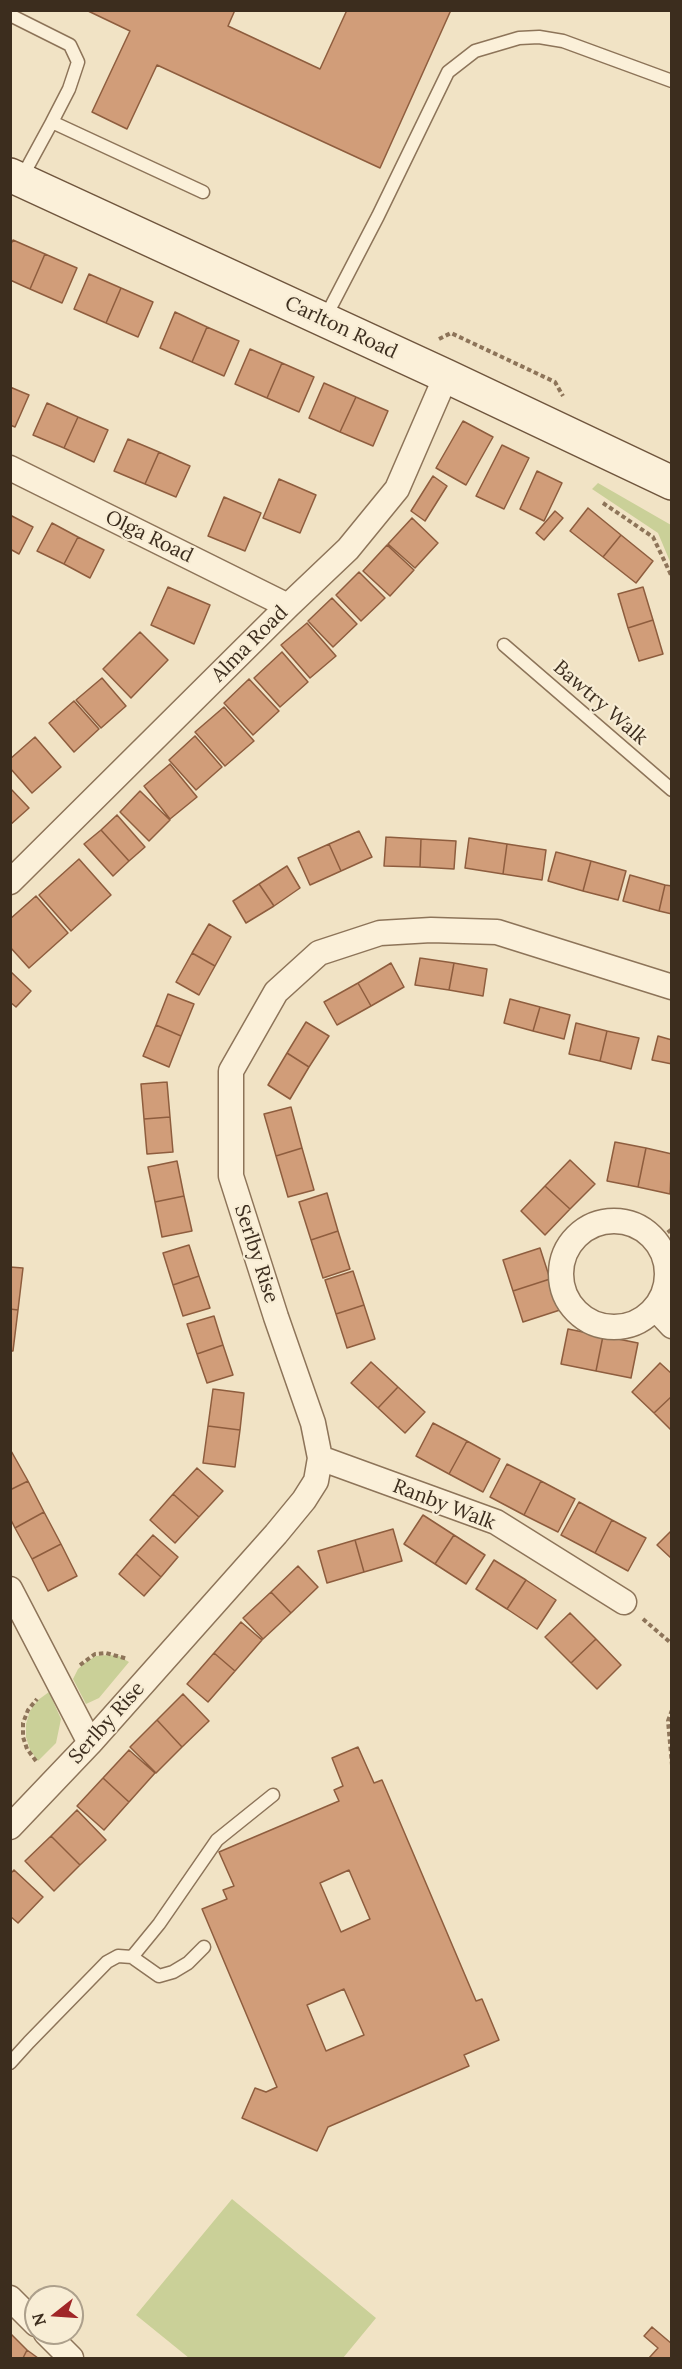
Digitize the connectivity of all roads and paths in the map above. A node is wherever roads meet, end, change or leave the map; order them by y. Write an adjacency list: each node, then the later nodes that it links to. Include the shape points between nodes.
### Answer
1 (10, 15): 3 (lane, via 70,45 78,63)
2 (672, 81): 6 (lane, via 563,41 539,37 519,38 475,51 448,72)
3 (52, 122): 4 (lane); 5 (lane)
4 (15, 177): 6 (main road, Carlton Road)
5 (202, 192)
6 (324, 320): 8 (main road, Carlton Road)
7 (436, 341): 9 (path, via 451,333 555,382)
8 (446, 376): 11 (main road, Carlton Road); 14 (street, Alma Road, via 397,489 348,549)
9 (563, 396)
10 (10, 468): 14 (street, Olga Road)
11 (672, 483)
12 (603, 503): 13 (path, via 653,537)
13 (672, 577)
14 (288, 606): 17 (street, Alma Road)
15 (504, 645): 16 (lane, Bawtry Walk)
16 (672, 790)
17 (10, 882)
18 (672, 987): 22 (street, Serlby Rise, via 497,932 431,930 380,933 319,953 276,992 231,1071 231,1176 313,1423)
19 (664, 1235): 20 (street, via 666,1287); 20 (street, via 615,1221 591,1226 573,1240 562,1261 562,1285 572,1307 590,1322 613,1328 636,1323)
20 (655, 1308): 21 (street)
21 (672, 1326)
22 (320, 1458): 24 (street, Ranby Walk, via 496,1522); 26 (street, Serlby Rise, via 316,1481 304,1500)
23 (10, 1589): 27 (street)
24 (624, 1602): 25 (path)
25 (672, 1644)
26 (148, 1678): 27 (path, via 128,1659 106,1653 85,1659 72,1677); 29 (street, Serlby Rise)
27 (60, 1685): 29 (street); 31 (path, via 35,1700 23,1723 27,1749)
28 (672, 1710): 30 (path, via 668,1721)
29 (90, 1743): 31 (street, Serlby Rise)
30 (672, 1765)
31 (54, 1781): 33 (street, Serlby Rise)
32 (273, 1795): 35 (lane, via 218,1840)
33 (10, 1827)
34 (204, 1947): 35 (lane, via 188,1963 159,1977)
35 (132, 1957): 36 (lane, via 118,1956 107,1962)
36 (10, 2063)
37 (10, 2298): 38 (street)
38 (24, 2312)
39 (57, 2345): 40 (street)
40 (71, 2358)

